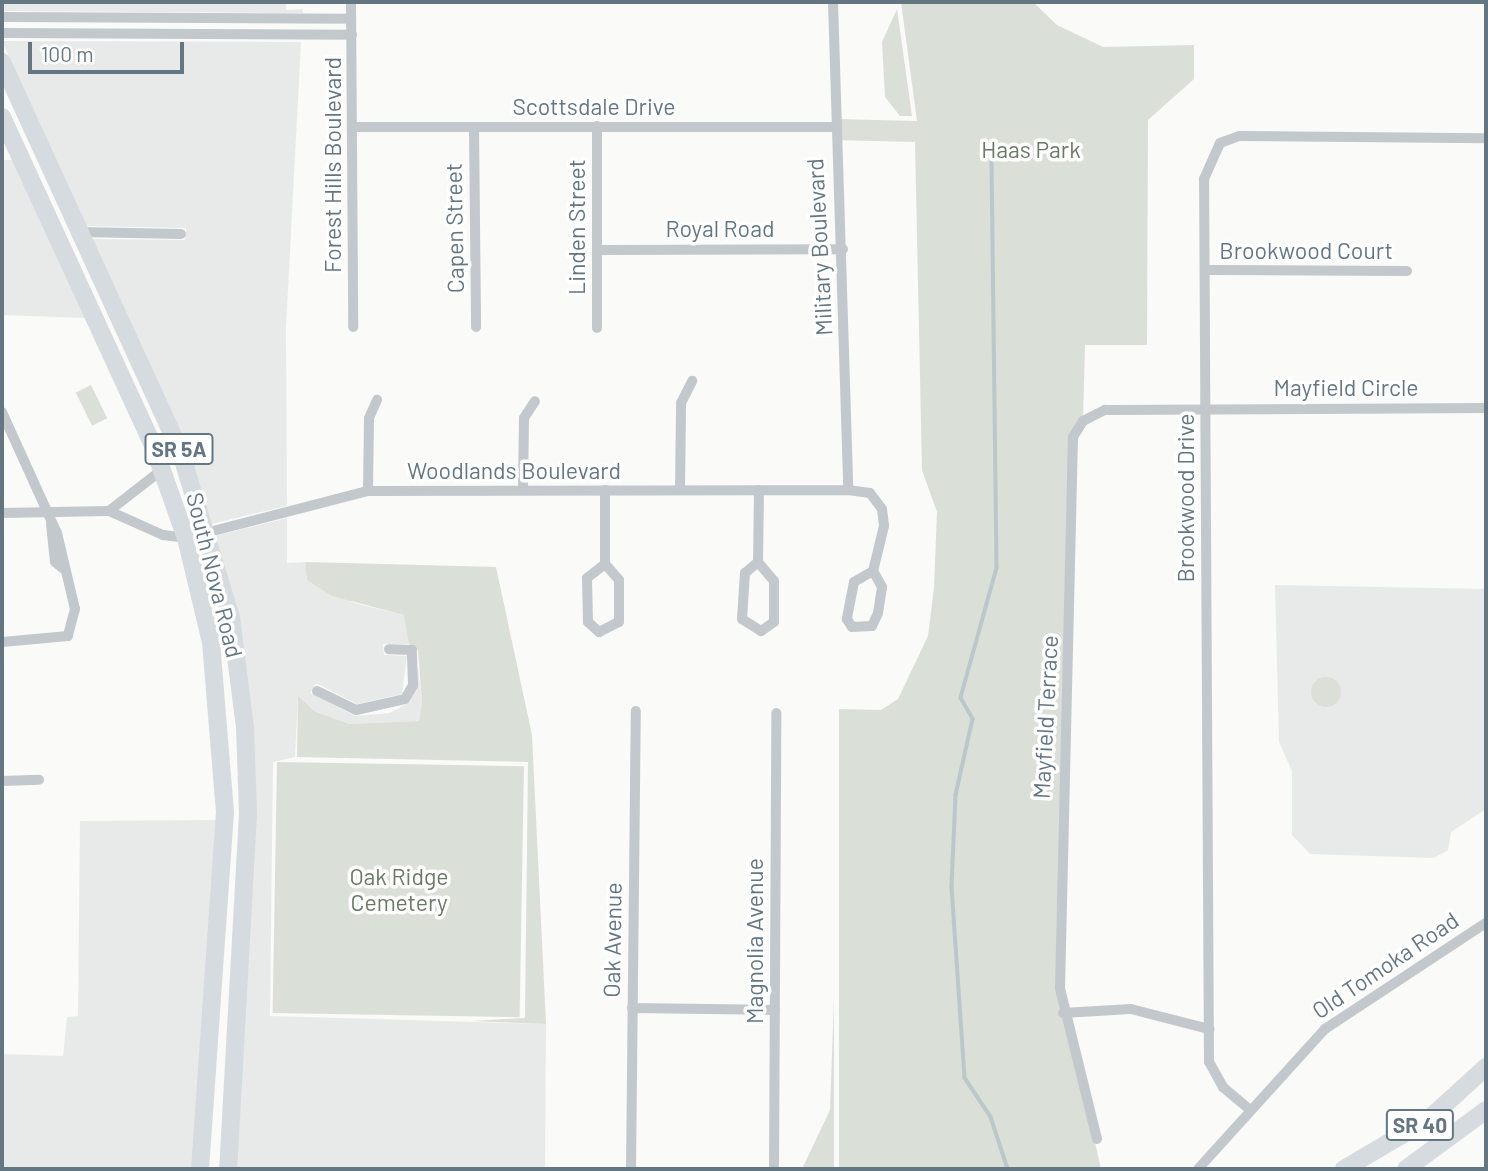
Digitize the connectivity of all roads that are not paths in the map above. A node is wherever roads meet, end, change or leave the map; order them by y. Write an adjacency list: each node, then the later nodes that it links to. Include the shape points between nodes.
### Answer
1 (351, 2): 6 (street, Forest Hills Boulevard)
2 (833, 2): 15 (street, Military Boulevard)
3 (2, 17): 4 (street)
4 (162, 17): 5 (street); 9 (street)
5 (233, 18): 6 (street); 10 (street)
6 (351, 19): 8 (street, Forest Hills Boulevard)
7 (2, 33): 9 (street)
8 (352, 35): 10 (street); 14 (street, Forest Hills Boulevard)
9 (161, 36): 10 (street)
10 (233, 37)
11 (2, 62): 19 (main road, South Nova Road / SR 5A)
12 (2, 117): 18 (main road, South Nova Road / SR 5A)
13 (597, 126): 15 (street, Scottsdale Drive); 16 (street, Scottsdale Drive); 22 (street, Linden Street)
14 (353, 127): 16 (street, Scottsdale Drive); 25 (street, Forest Hills Boulevard)
15 (834, 127): 21 (street, Military Boulevard)
16 (474, 128): 26 (street, Capen Street)
17 (1486, 138): 23 (street, Brookwood Drive, via 1267,132 1220,143 1204,179)
18 (46, 213): 19 (main road); 34 (main road, South Nova Road / SR 5A)
19 (80, 232): 20 (street); 44 (main road, South Nova Road / SR 5A, via 180,450)
20 (181, 234)
21 (843, 248): 22 (street, Royal Road); 39 (street, Military Boulevard)
22 (597, 250): 27 (street, Linden Street)
23 (1205, 270): 24 (street, Brookwood Court); 32 (street, Brookwood Drive)
24 (1407, 271)
25 (353, 327)
26 (477, 327)
27 (597, 328)
28 (692, 382): 37 (street, via 681,403)
29 (377, 400): 40 (street, via 369,418)
30 (535, 401): 35 (street, via 524,418)
31 (1486, 408): 32 (street, Mayfield Circle)
32 (1206, 409): 61 (street, Mayfield Terrace, via 1105,410 1083,421 1073,437 1059,868); 62 (street, Brookwood Drive)
33 (2, 412): 42 (street)
34 (163, 469): 41 (street); 45 (main road, South Nova Road / SR 5A)
35 (523, 490): 36 (street, Woodlands Boulevard); 40 (street, Woodlands Boulevard)
36 (605, 490): 37 (street, Woodlands Boulevard); 47 (street)
37 (680, 490): 38 (street, Woodlands Boulevard)
38 (760, 490): 39 (street, Woodlands Boulevard); 46 (street)
39 (848, 490): 48 (street, via 870,494 882,509)
40 (368, 491): 44 (street, Woodlands Boulevard)
41 (109, 511): 42 (street); 45 (street, via 163,535)
42 (48, 512): 43 (street); 49 (street, via 55,562 64,569 75,609 68,636)
43 (2, 513)
44 (208, 532): 45 (street, Woodlands Boulevard); 57 (main road, South Nova Road / SR 5A, via 236,651)
45 (187, 538): 56 (main road, South Nova Road / SR 5A, via 216,674)
46 (758, 562): 46 (street, via 745,573 742,619 761,631 774,622 774,581)
47 (605, 564): 47 (street, via 587,578 588,622 599,632 619,622 618,575)
48 (873, 571): 48 (street, via 854,582 847,620 852,627 872,626 878,613 882,586)
49 (2, 642)
50 (389, 649): 51 (street, via 412,650 413,685 405,699 356,710)
51 (317, 691)
52 (636, 711): 59 (street, Oak Avenue)
53 (776, 713): 60 (street, Magnolia Avenue)
54 (39, 780): 55 (street)
55 (2, 781)
56 (225, 812): 57 (street); 63 (main road, South Nova Road / SR 5A)
57 (248, 814): 65 (main road, South Nova Road / SR 5A)
58 (1486, 923): 66 (street, Old Tomoka Road, via 1350,1010 1297,1055)
59 (632, 1008): 60 (street); 72 (street, Oak Avenue)
60 (775, 1010): 73 (street, Magnolia Avenue)
61 (1063, 1013): 62 (street, via 1131,1009); 69 (street, Mayfield Terrace)
62 (1209, 1029): 66 (street, Brookwood Drive, via 1209,1062 1223,1087)
63 (210, 1049): 65 (main road); 70 (main road, South Nova Road / SR 5A)
64 (1486, 1067): 68 (main road, SR 40)
65 (231, 1097): 71 (main road, South Nova Road / SR 5A)
66 (1250, 1109): 74 (street, Old Tomoka Road)
67 (1486, 1110): 77 (main road, SR 40)
68 (1429, 1119): 75 (main road, SR 40); 76 (main road)
69 (1097, 1139)
70 (200, 1169)
71 (228, 1169)
72 (631, 1169)
73 (774, 1169)
74 (1198, 1169)
75 (1344, 1169)
76 (1368, 1169)
77 (1406, 1169)

